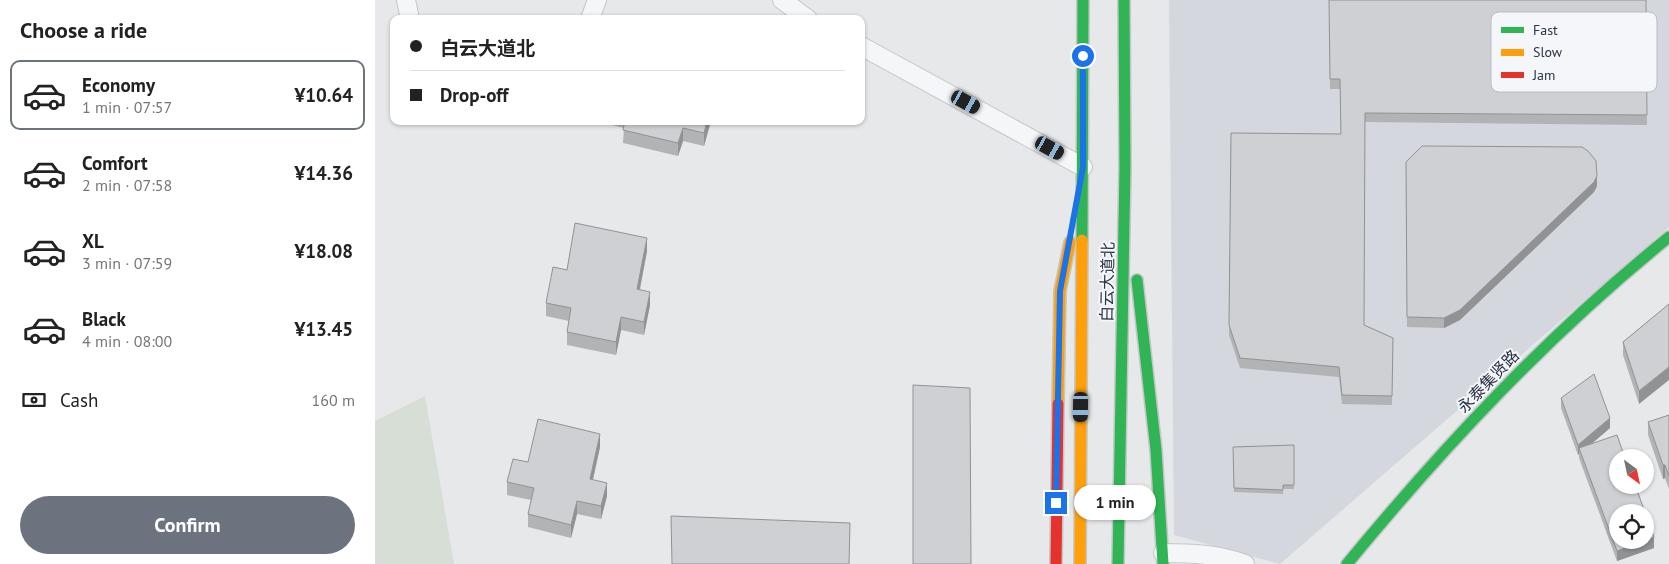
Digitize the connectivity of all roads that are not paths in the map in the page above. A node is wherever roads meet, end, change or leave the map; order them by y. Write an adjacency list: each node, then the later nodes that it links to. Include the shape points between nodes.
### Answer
1 (406, 0): 6 (street)
2 (597, 0): 7 (street)
3 (782, 0): 8 (street)
4 (1083, 0): 10 (main road, 白云大道北)
5 (1124, 0): 11 (main road, 白云大道北)
6 (409, 15)
7 (591, 15)
8 (803, 15)
9 (865, 48): 10 (street)
10 (1083, 167): 14 (main road, via 1060,291); 15 (main road, 白云大道北)
11 (1125, 167): 13 (main road, via 1156,450); 16 (main road, 白云大道北)
12 (1669, 237): 18 (main road, 永泰集贤路, via 1600,294 1525,365 1394,506)
13 (1163, 558): 17 (street, via 1197,553)
14 (1056, 564)
15 (1080, 564)
16 (1118, 564)
17 (1245, 564)
18 (1347, 564)

